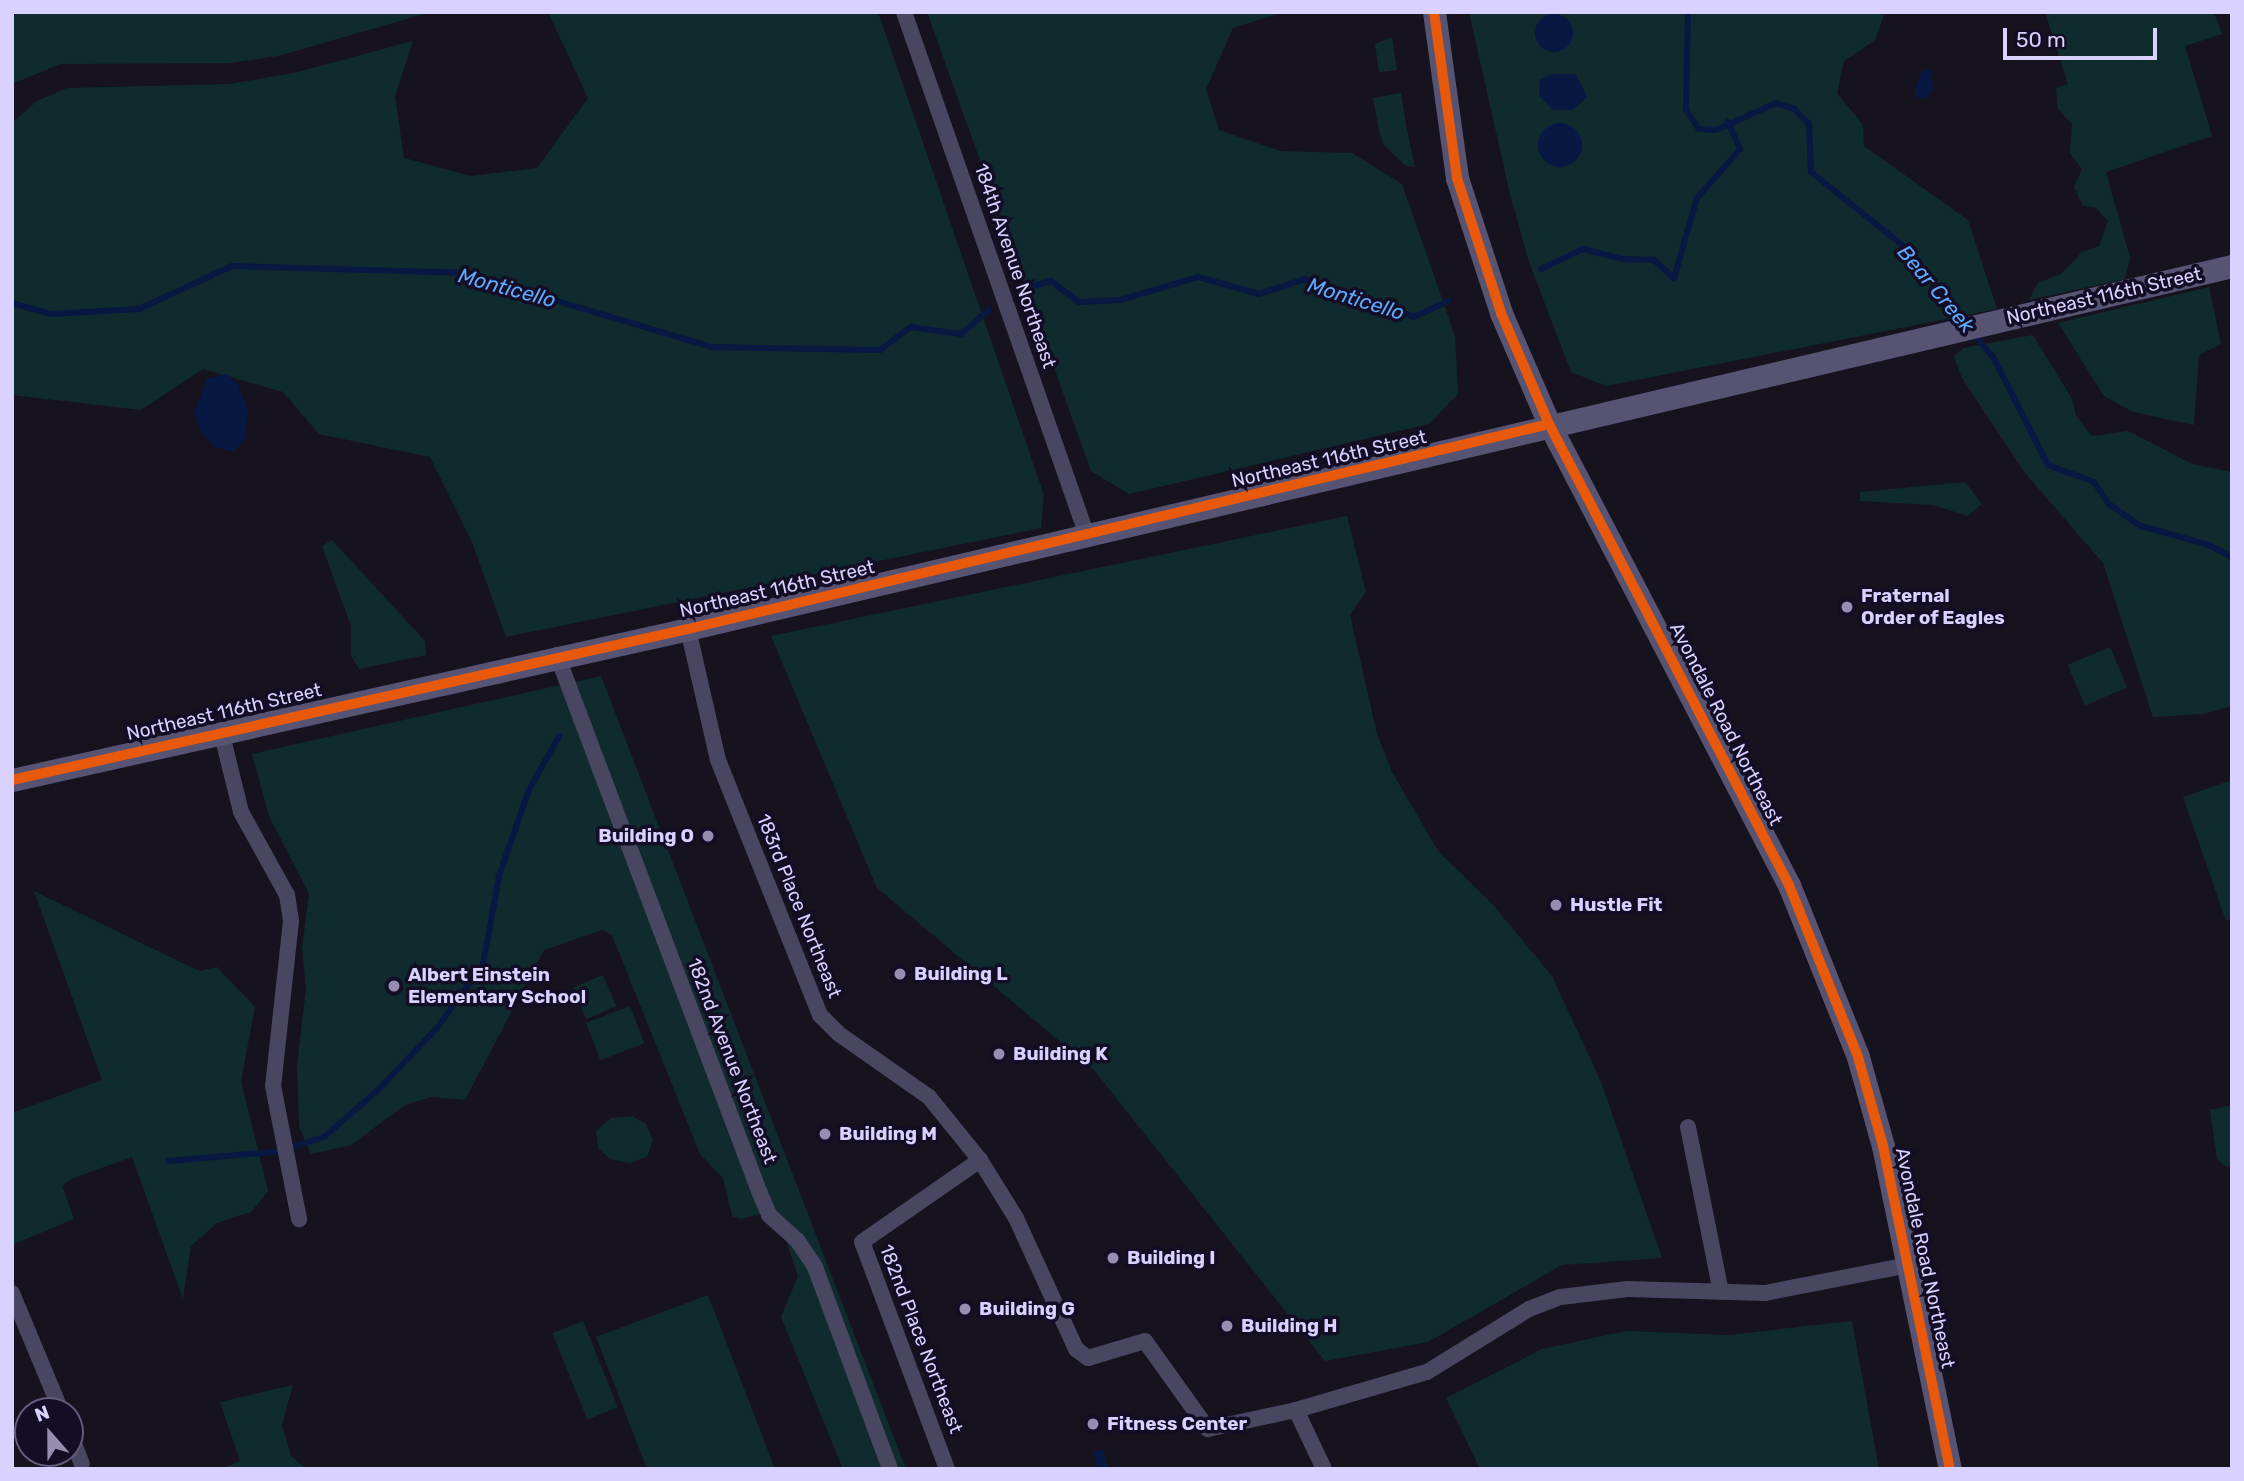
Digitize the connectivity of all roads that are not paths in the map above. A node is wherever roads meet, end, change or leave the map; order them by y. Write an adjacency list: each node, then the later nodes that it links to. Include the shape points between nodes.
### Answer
1 (904, 12): 5 (street, 184th Avenue Northeast)
2 (1434, 12): 4 (street, Avondale Road Northeast, via 1457,178 1501,313)
3 (2232, 266): 4 (street, Northeast 116th Street)
4 (1549, 424): 5 (street, Northeast 116th Street); 13 (street, Avondale Road Northeast, via 1794,897 1858,1057)
5 (1086, 533): 6 (street, Northeast 116th Street)
6 (688, 629): 7 (street, Northeast 116th Street); 11 (street, 183rd Place Northeast, via 718,760 820,1015 839,1034 929,1097)
7 (557, 655): 8 (street, Northeast 116th Street); 18 (street, 182nd Avenue Northeast, via 759,1192 769,1215 797,1240 816,1268)
8 (221, 731): 9 (street, Northeast 116th Street); 12 (street, via 241,812 287,895 291,921 273,1086)
9 (12, 780)
10 (1688, 1127): 14 (street)
11 (980, 1160): 17 (street, 183rd Place Northeast, via 1016,1218 1076,1349 1088,1358 1145,1341 1208,1429); 19 (street, 182nd Place Northeast, via 862,1242)
12 (299, 1219)
13 (1909, 1265): 14 (street, via 1796,1289); 21 (street, Avondale Road Northeast)
14 (1721, 1292): 17 (street, via 1628,1289 1561,1297 1528,1309 1427,1372)
15 (12, 1293): 16 (street)
16 (55, 1397)
17 (1296, 1410): 20 (street)
18 (890, 1469)
19 (947, 1469)
20 (1324, 1469)
21 (1950, 1469)

